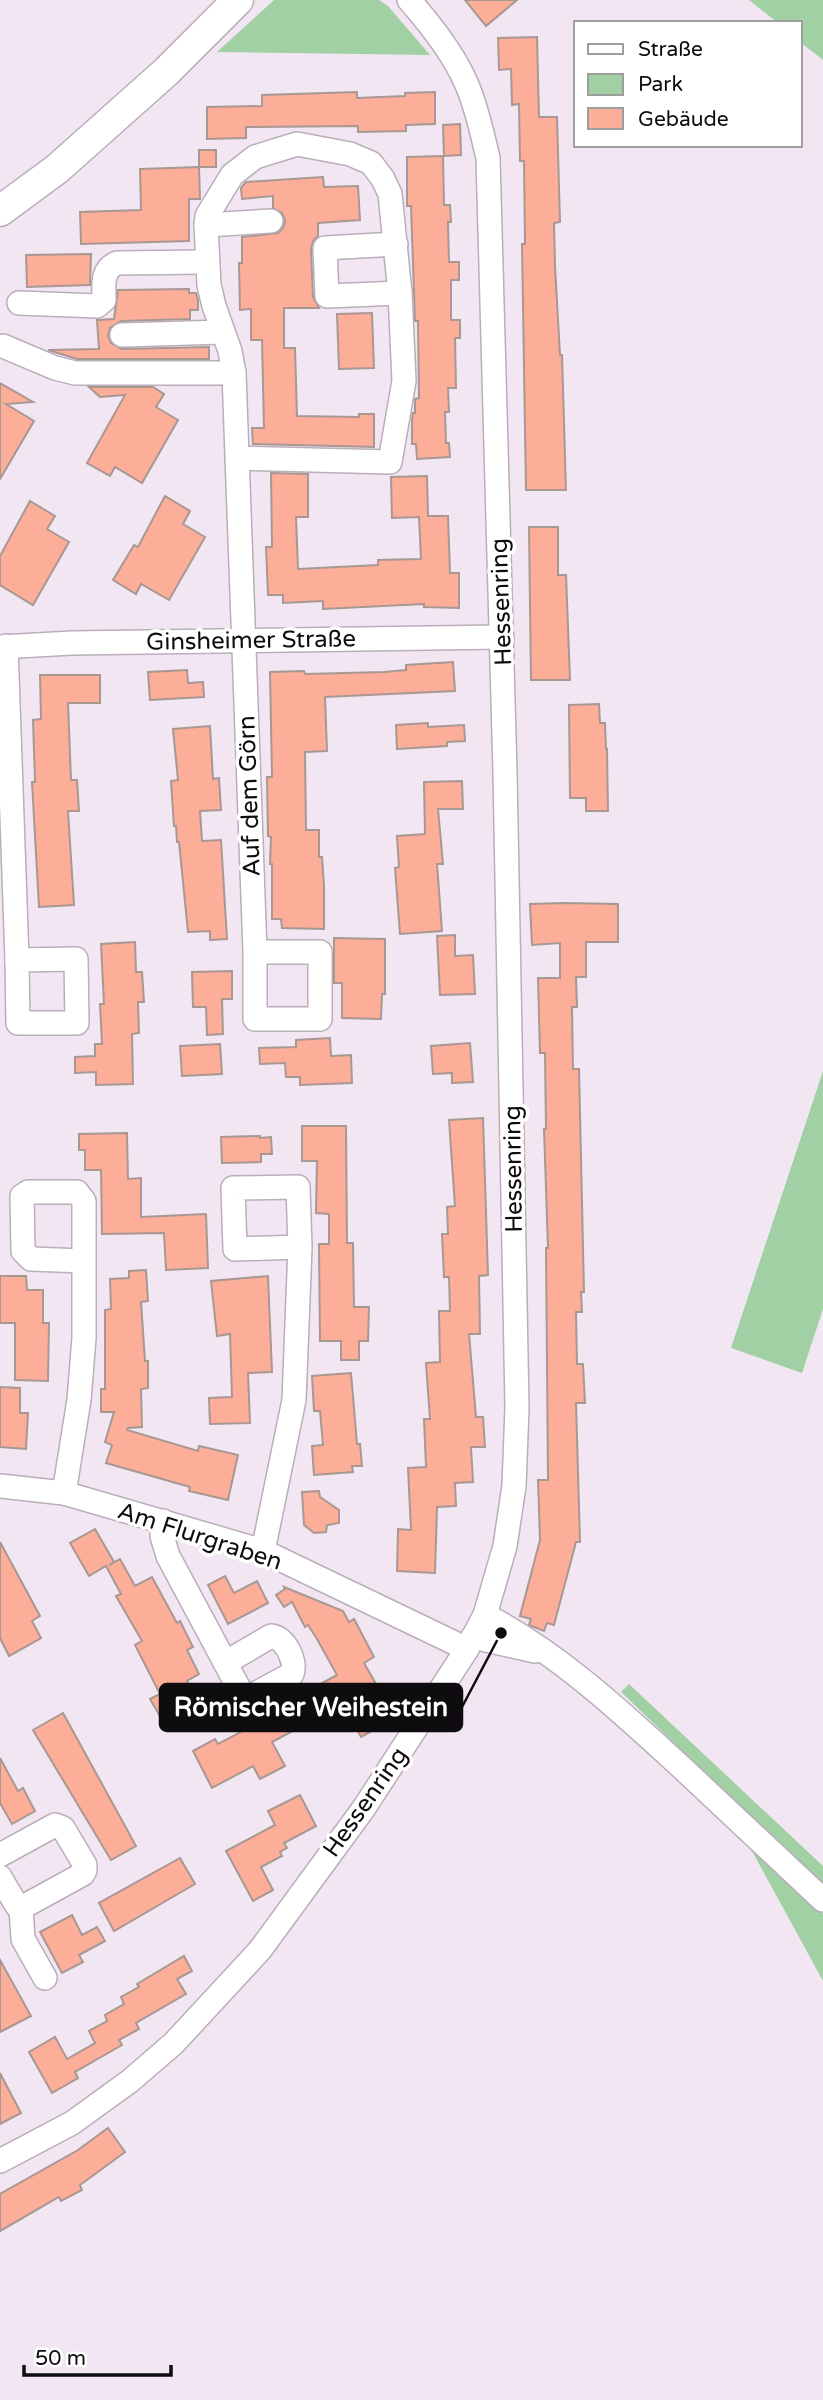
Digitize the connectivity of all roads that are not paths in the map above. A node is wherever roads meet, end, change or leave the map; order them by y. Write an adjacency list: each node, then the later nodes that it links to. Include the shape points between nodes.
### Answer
1 (238, 0): 3 (main road, via 57,169)
2 (409, 0): 15 (street, Hessenring, via 467,83 488,158)
3 (0, 211)
4 (271, 221): 5 (street)
5 (206, 225): 6 (street, via 232,175 255,157 297,144 350,154 370,163 390,194); 7 (street, Auf dem Görn)
6 (396, 244): 8 (street); 8 (street, via 325,248 327,296)
7 (207, 262): 9 (street, via 117,262 105,272 104,300 96,306); 10 (street, Auf dem Görn)
8 (400, 293): 14 (street, via 404,381 390,462)
9 (19, 303)
10 (223, 332): 11 (street); 13 (street, Auf dem Görn)
11 (122, 335)
12 (3, 346): 13 (street, via 75,373)
13 (234, 373): 14 (street, Auf dem Görn)
14 (237, 458): 16 (street, Auf dem Görn)
15 (502, 637): 16 (street, Ginsheimer Straße); 26 (street, Hessenring, via 517,1408 514,1486 505,1546)
16 (243, 640): 17 (street, Ginsheimer Straße); 18 (street, Auf dem Görn)
17 (3, 647): 19 (street)
18 (256, 952)
19 (17, 960)
20 (300, 1247): 25 (street, via 295,1400)
21 (84, 1261): 23 (street, via 85,1338)
22 (0, 1486): 23 (street, Am Flurgraben)
23 (64, 1493): 24 (street, Am Flurgraben)
24 (163, 1521): 25 (street, Am Flurgraben); 29 (street, via 168,1556)
25 (263, 1552): 27 (street, Am Flurgraben)
26 (485, 1615): 27 (street, Hessenring); 28 (street)
27 (470, 1643): 28 (street, Am Flurgraben); 35 (street, Hessenring, via 364,1808 260,1950 174,2043 131,2081 72,2123)
28 (549, 1655): 32 (street, via 605,1697)
29 (225, 1663)
30 (0, 1855): 33 (street, via 59,1825 85,1865 83,1874)
31 (0, 1877): 33 (street)
32 (823, 1900)
33 (21, 1908): 34 (street, via 23,1939)
34 (44, 1978)
35 (0, 2161)

